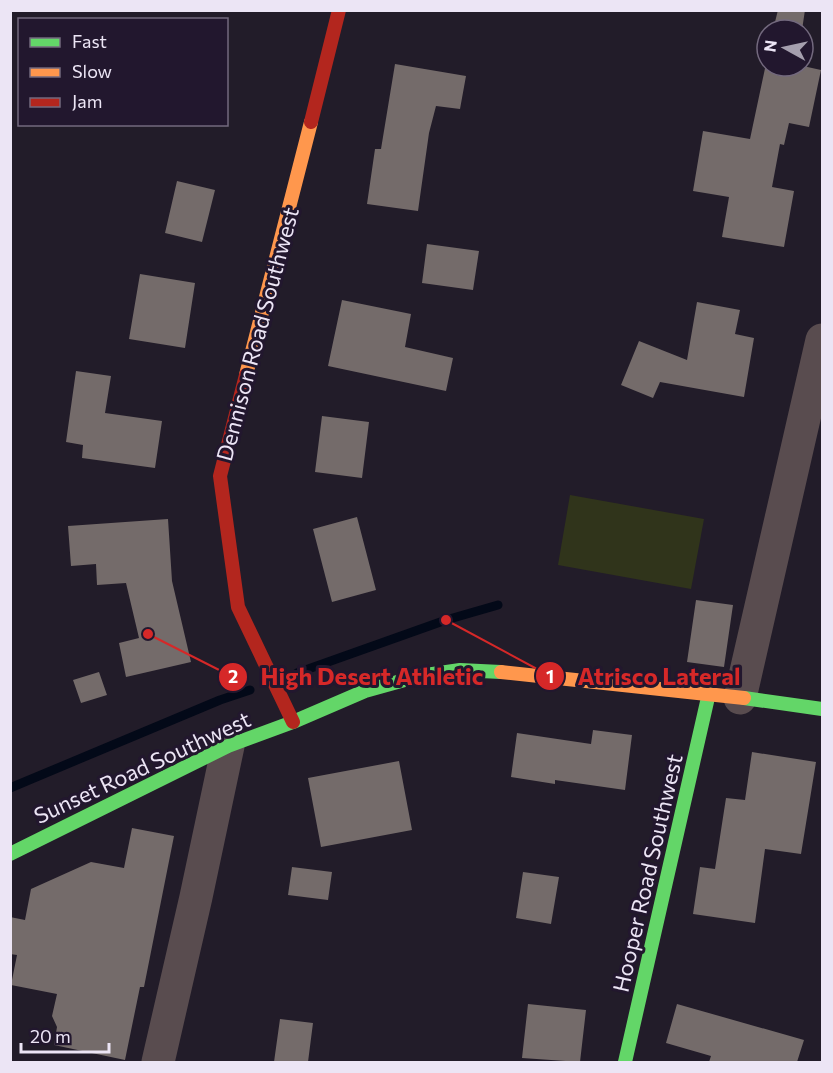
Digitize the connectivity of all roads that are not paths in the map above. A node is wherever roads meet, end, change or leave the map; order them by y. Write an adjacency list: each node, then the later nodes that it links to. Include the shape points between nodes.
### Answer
1 (339, 10): 5 (street, Dennison Road Southwest, via 220,476 238,607)
2 (822, 340): 3 (street)
3 (725, 696): 4 (street, Sunset Road Southwest); 5 (street, Sunset Road Southwest, via 460,669 365,692); 9 (street, Hooper Road Southwest)
4 (822, 709)
5 (293, 722): 6 (street, Sunset Road Southwest)
6 (228, 746): 7 (street, Sunset Road Southwest); 8 (street)
7 (10, 854)
8 (158, 1062)
9 (625, 1062)

